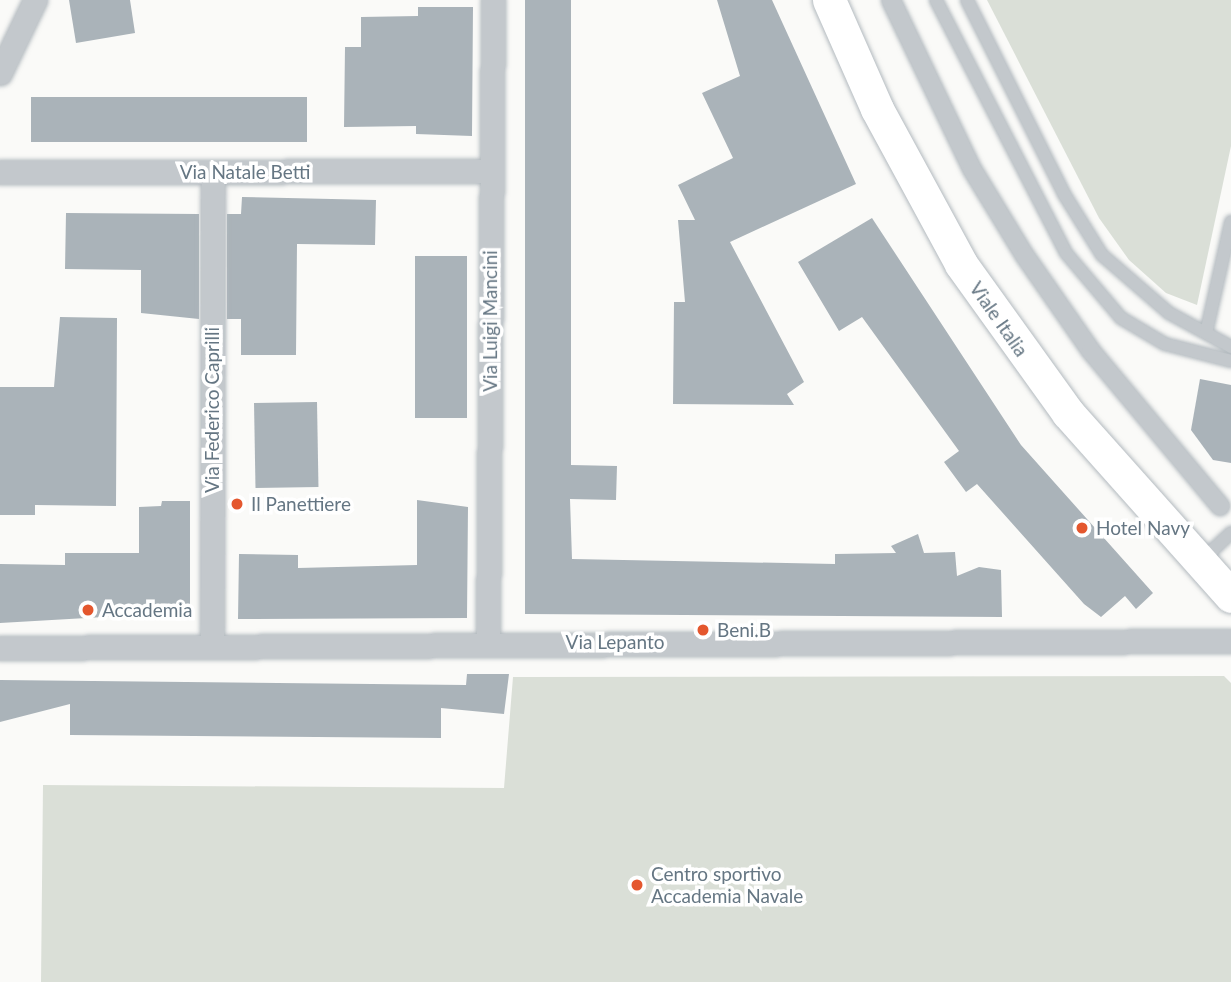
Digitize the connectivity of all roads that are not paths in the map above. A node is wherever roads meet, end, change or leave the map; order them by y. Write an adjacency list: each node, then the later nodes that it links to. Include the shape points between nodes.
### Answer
1 (35, 0): 7 (street)
2 (493, 0): 8 (street, Via Luigi Mancini)
3 (829, 0): 17 (main road, Viale Italia, via 877,110 961,264 1068,413)
4 (891, 0): 15 (street, via 972,169 1025,256 1091,351)
5 (936, 0): 14 (lane, via 1066,253 1121,318 1165,344)
6 (967, 0): 12 (lane, via 1102,255 1169,313)
7 (0, 73)
8 (490, 171): 10 (street, Via Natale Betti); 20 (street, Via Luigi Mancini)
9 (0, 172): 10 (street, Via Natale Betti)
10 (213, 173): 21 (street, Via Federico Caprilli)
11 (1231, 222): 12 (lane)
12 (1206, 333): 13 (lane)
13 (1231, 347)
14 (1231, 361)
15 (1220, 506)
16 (1231, 533): 17 (lane)
17 (1200, 563): 18 (main road, Viale Italia)
18 (1231, 596)
19 (1231, 641): 20 (street, Via Lepanto)
20 (488, 642): 21 (street, Via Lepanto)
21 (212, 647): 22 (street, Via Lepanto)
22 (0, 648)

